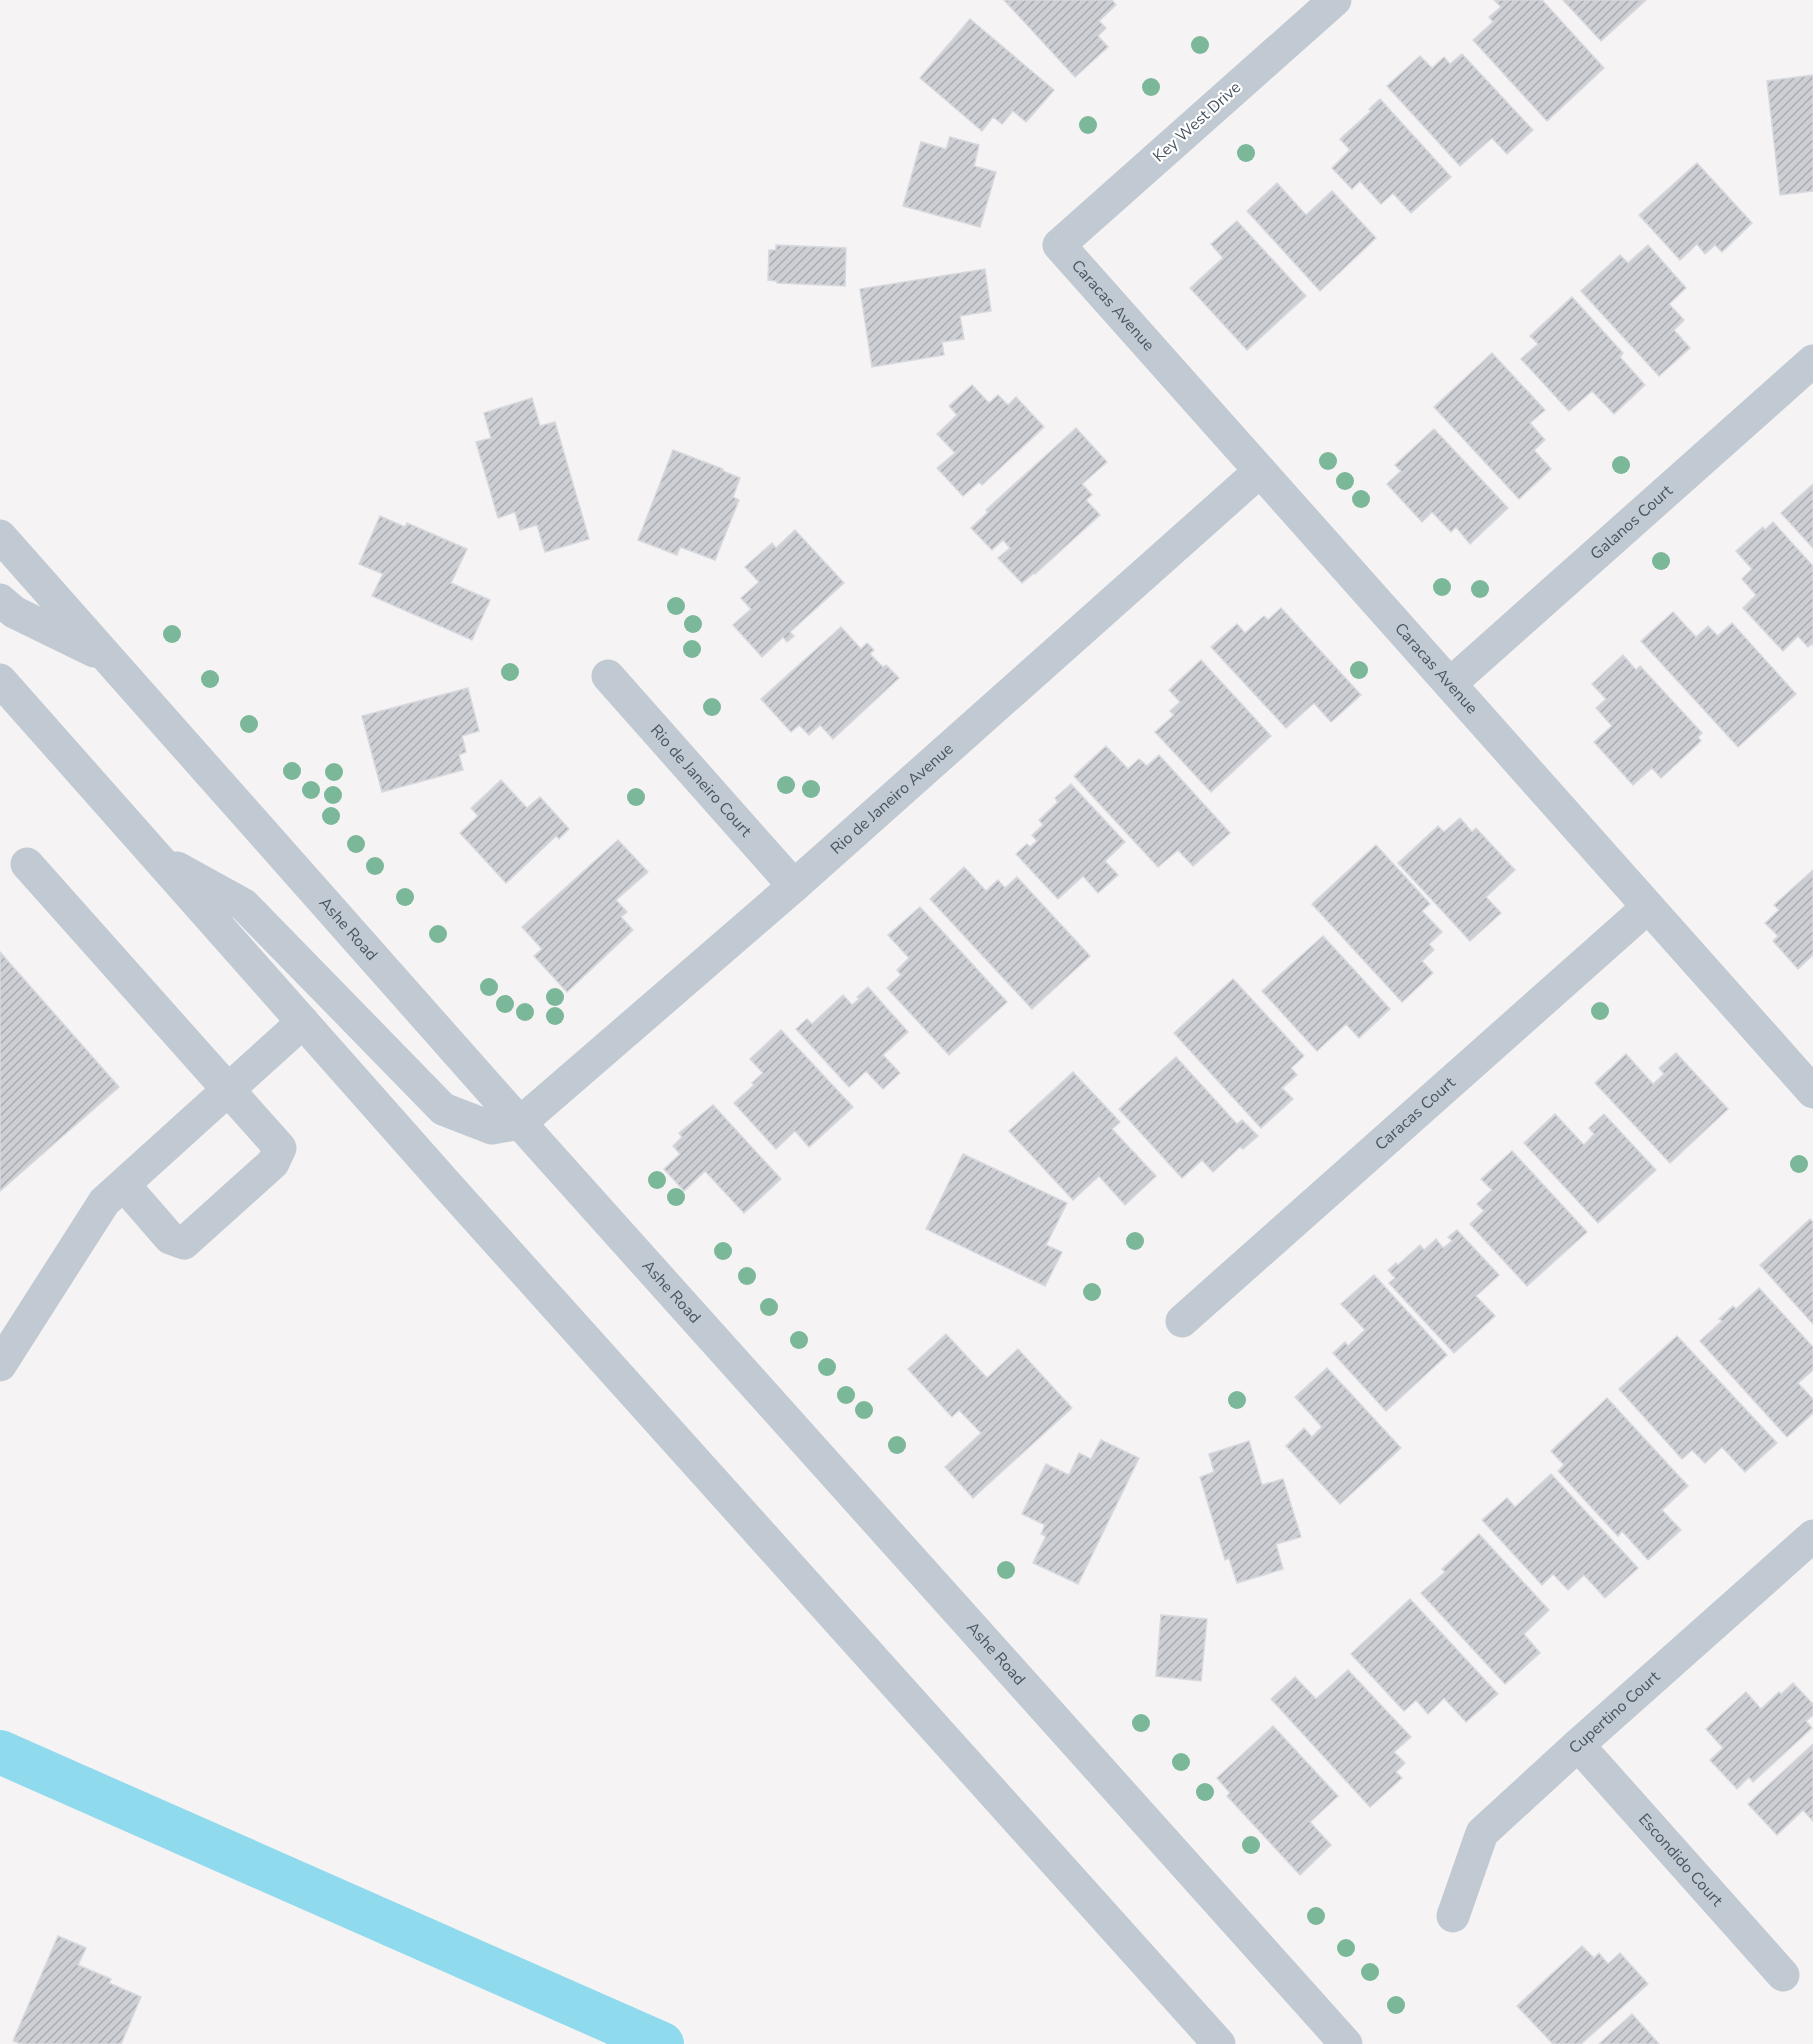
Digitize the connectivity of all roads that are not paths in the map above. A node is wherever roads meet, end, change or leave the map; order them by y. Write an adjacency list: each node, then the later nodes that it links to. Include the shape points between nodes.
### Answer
1 (1335, 0): 2 (street, Key West Drive)
2 (1059, 245): 4 (street, Caracas Avenue)
3 (1813, 361): 10 (street, Galanos Court)
4 (1260, 471): 10 (street, Caracas Avenue); 13 (street, Rio de Janeiro Avenue)
5 (0, 536): 7 (street, Ashe Road)
6 (0, 600): 7 (street, via 14,612)
7 (109, 659): 18 (street, Ashe Road)
8 (608, 676): 13 (street, Rio de Janeiro Court)
9 (0, 680): 11 (street)
10 (1450, 684): 14 (street, Caracas Avenue)
11 (157, 857): 15 (street); 18 (street, via 244,905 443,1109 492,1128)
12 (27, 864): 16 (street)
13 (794, 886): 18 (street, Rio de Janeiro Avenue)
14 (1648, 907): 17 (street, Caracas Avenue); 20 (street, Caracas Court)
15 (303, 1022): 16 (street); 26 (street)
16 (228, 1090): 19 (street); 19 (street, via 280,1148 273,1163 184,1243 170,1238)
17 (1813, 1092)
18 (520, 1123): 27 (street, Ashe Road)
19 (124, 1185): 21 (street, via 104,1202)
20 (1182, 1321)
21 (0, 1365)
22 (1813, 1536): 23 (street, Cupertino Court)
23 (1578, 1745): 24 (street, Cupertino Court, via 1482,1833); 25 (street, Escondido Court)
24 (1453, 1916)
25 (1783, 1975)
26 (1219, 2044)
27 (1346, 2044)

